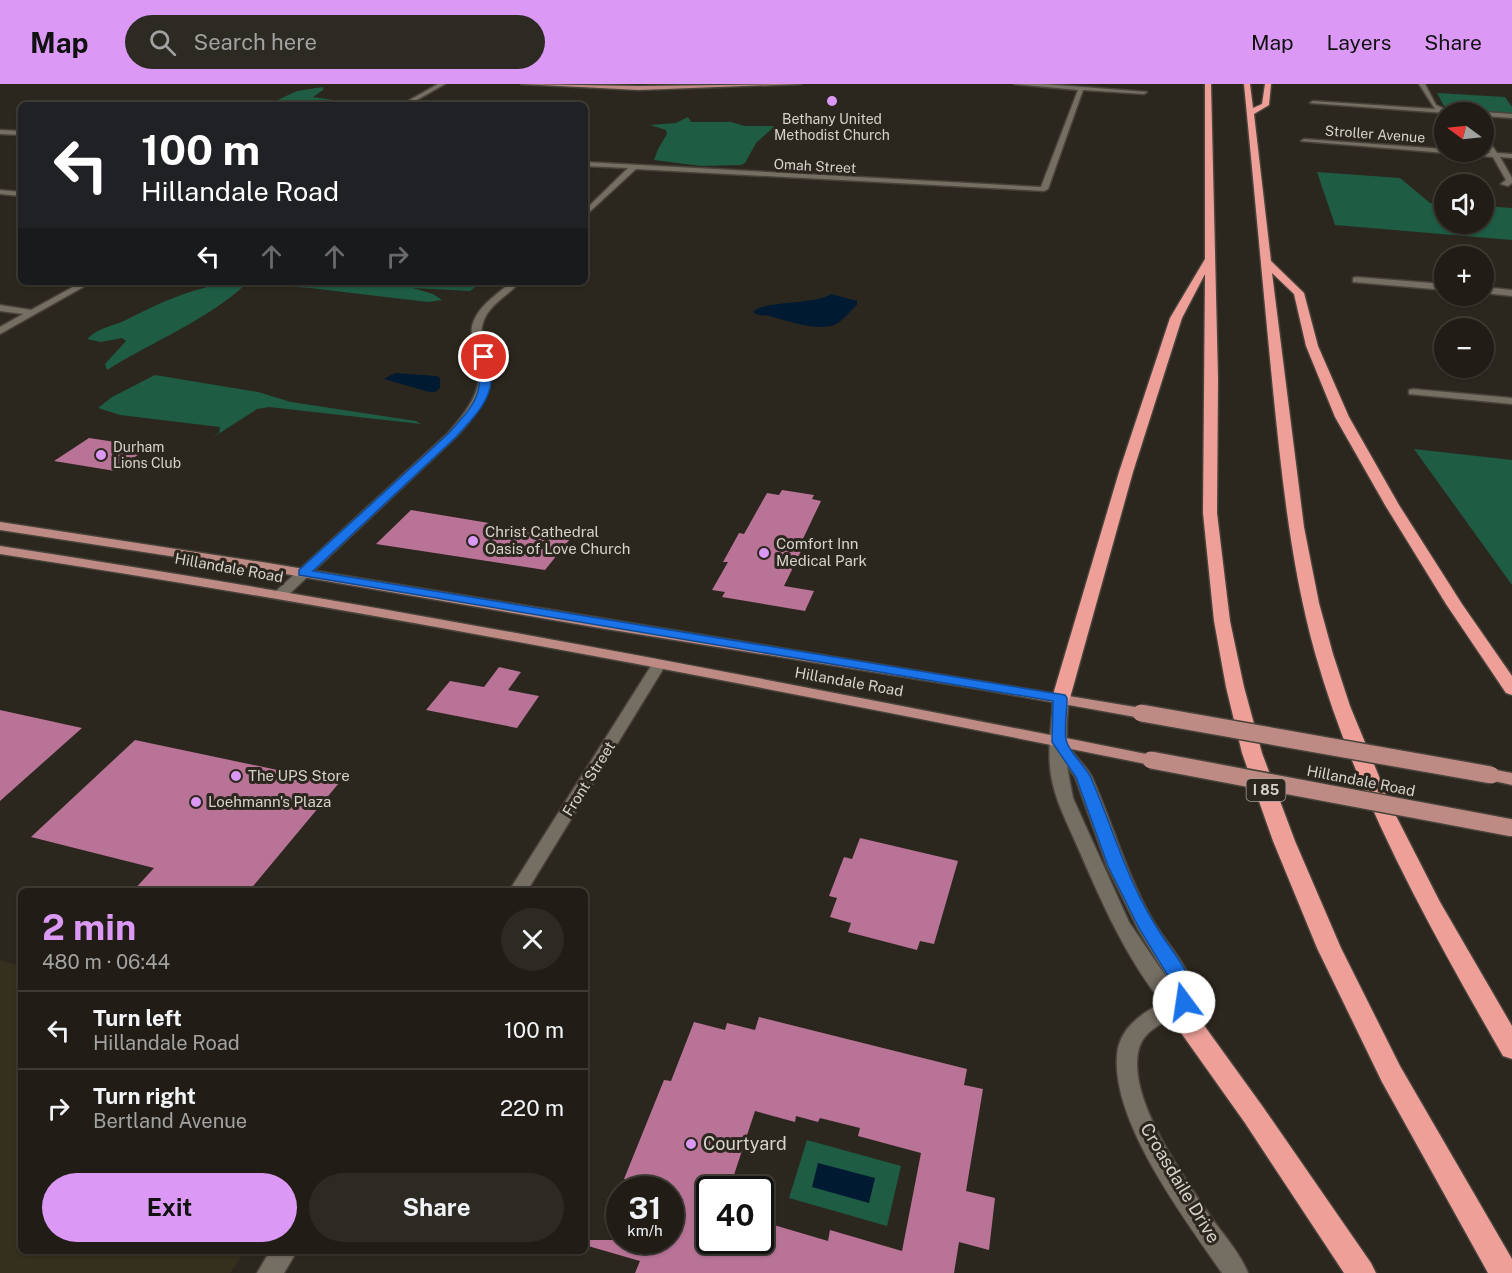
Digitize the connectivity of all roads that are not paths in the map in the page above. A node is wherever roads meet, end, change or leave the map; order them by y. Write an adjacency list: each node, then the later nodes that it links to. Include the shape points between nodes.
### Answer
1 (442, 84): 14 (street)
2 (524, 84): 9 (main road, via 639,88)
3 (798, 84): 9 (main road)
4 (1017, 84): 10 (street)
5 (1208, 84): 13 (highway, I 85)
6 (1247, 84): 18 (highway)
7 (1268, 84): 18 (highway, via 1264,105)
8 (1422, 84): 16 (street)
9 (757, 85)
10 (1081, 88): 11 (street); 28 (street, Omah Street, via 1044,189)
11 (1144, 92)
12 (1201, 92): 13 (highway)
13 (1208, 101): 33 (highway, I 85)
14 (409, 102)
15 (1313, 103): 17 (street)
16 (1434, 106)
17 (1434, 110)
18 (1250, 113): 34 (highway)
19 (1494, 115): 20 (street)
20 (1512, 116)
21 (0, 132): 22 (street)
22 (18, 133)
23 (1304, 141): 24 (street, Stroller Avenue)
24 (1434, 150)
25 (1495, 155): 26 (street, Stroller Avenue); 29 (street, via 1510,181)
26 (1512, 156)
27 (588, 164): 28 (street, Omah Street)
28 (634, 167): 32 (street)
29 (1505, 184)
30 (0, 192): 31 (street)
31 (18, 194)
32 (588, 211)
33 (1209, 258): 52 (highway, via 1176,318); 63 (highway, I 85, via 1210,513 1234,687 1252,753 1329,948 1391,1074)
34 (1266, 262): 51 (highway, via 1299,293 1312,346 1347,426 1454,604); 58 (highway, via 1294,508 1307,589 1330,675 1344,718 1395,837 1463,966)
35 (1356, 280): 38 (street)
36 (83, 285): 42 (street)
37 (513, 285): 48 (street, via 477,323 486,382 472,413)
38 (1434, 286)
39 (1494, 291): 40 (street)
40 (1512, 293)
41 (0, 308): 42 (street)
42 (34, 313): 43 (street)
43 (0, 331)
44 (1413, 392): 45 (street)
45 (1512, 401)
46 (0, 526): 48 (main road, Hillandale Road)
47 (0, 550): 49 (main road, Hillandale Road)
48 (304, 573): 49 (street); 52 (main road, Hillandale Road)
49 (280, 595): 50 (main road, Hillandale Road)
50 (658, 666): 53 (main road, Hillandale Road); 56 (street, Front Street)
51 (1512, 689)
52 (1060, 698): 53 (street); 54 (main road, Hillandale Road, bridge)
53 (1059, 742): 55 (main road, Hillandale Road, bridge); 57 (street, via 1083,776 1134,903 1178,976 1185,998)
54 (1512, 778)
55 (1512, 828)
56 (520, 888)
57 (1176, 1006): 61 (street, Croasdaile Drive, via 1149,1020 1137,1034 1127,1054 1129,1082 1142,1122 1162,1158); 62 (highway)
58 (1512, 1048)
59 (283, 1254): 60 (street)
60 (269, 1273)
61 (1236, 1273)
62 (1361, 1273)
63 (1504, 1273)

